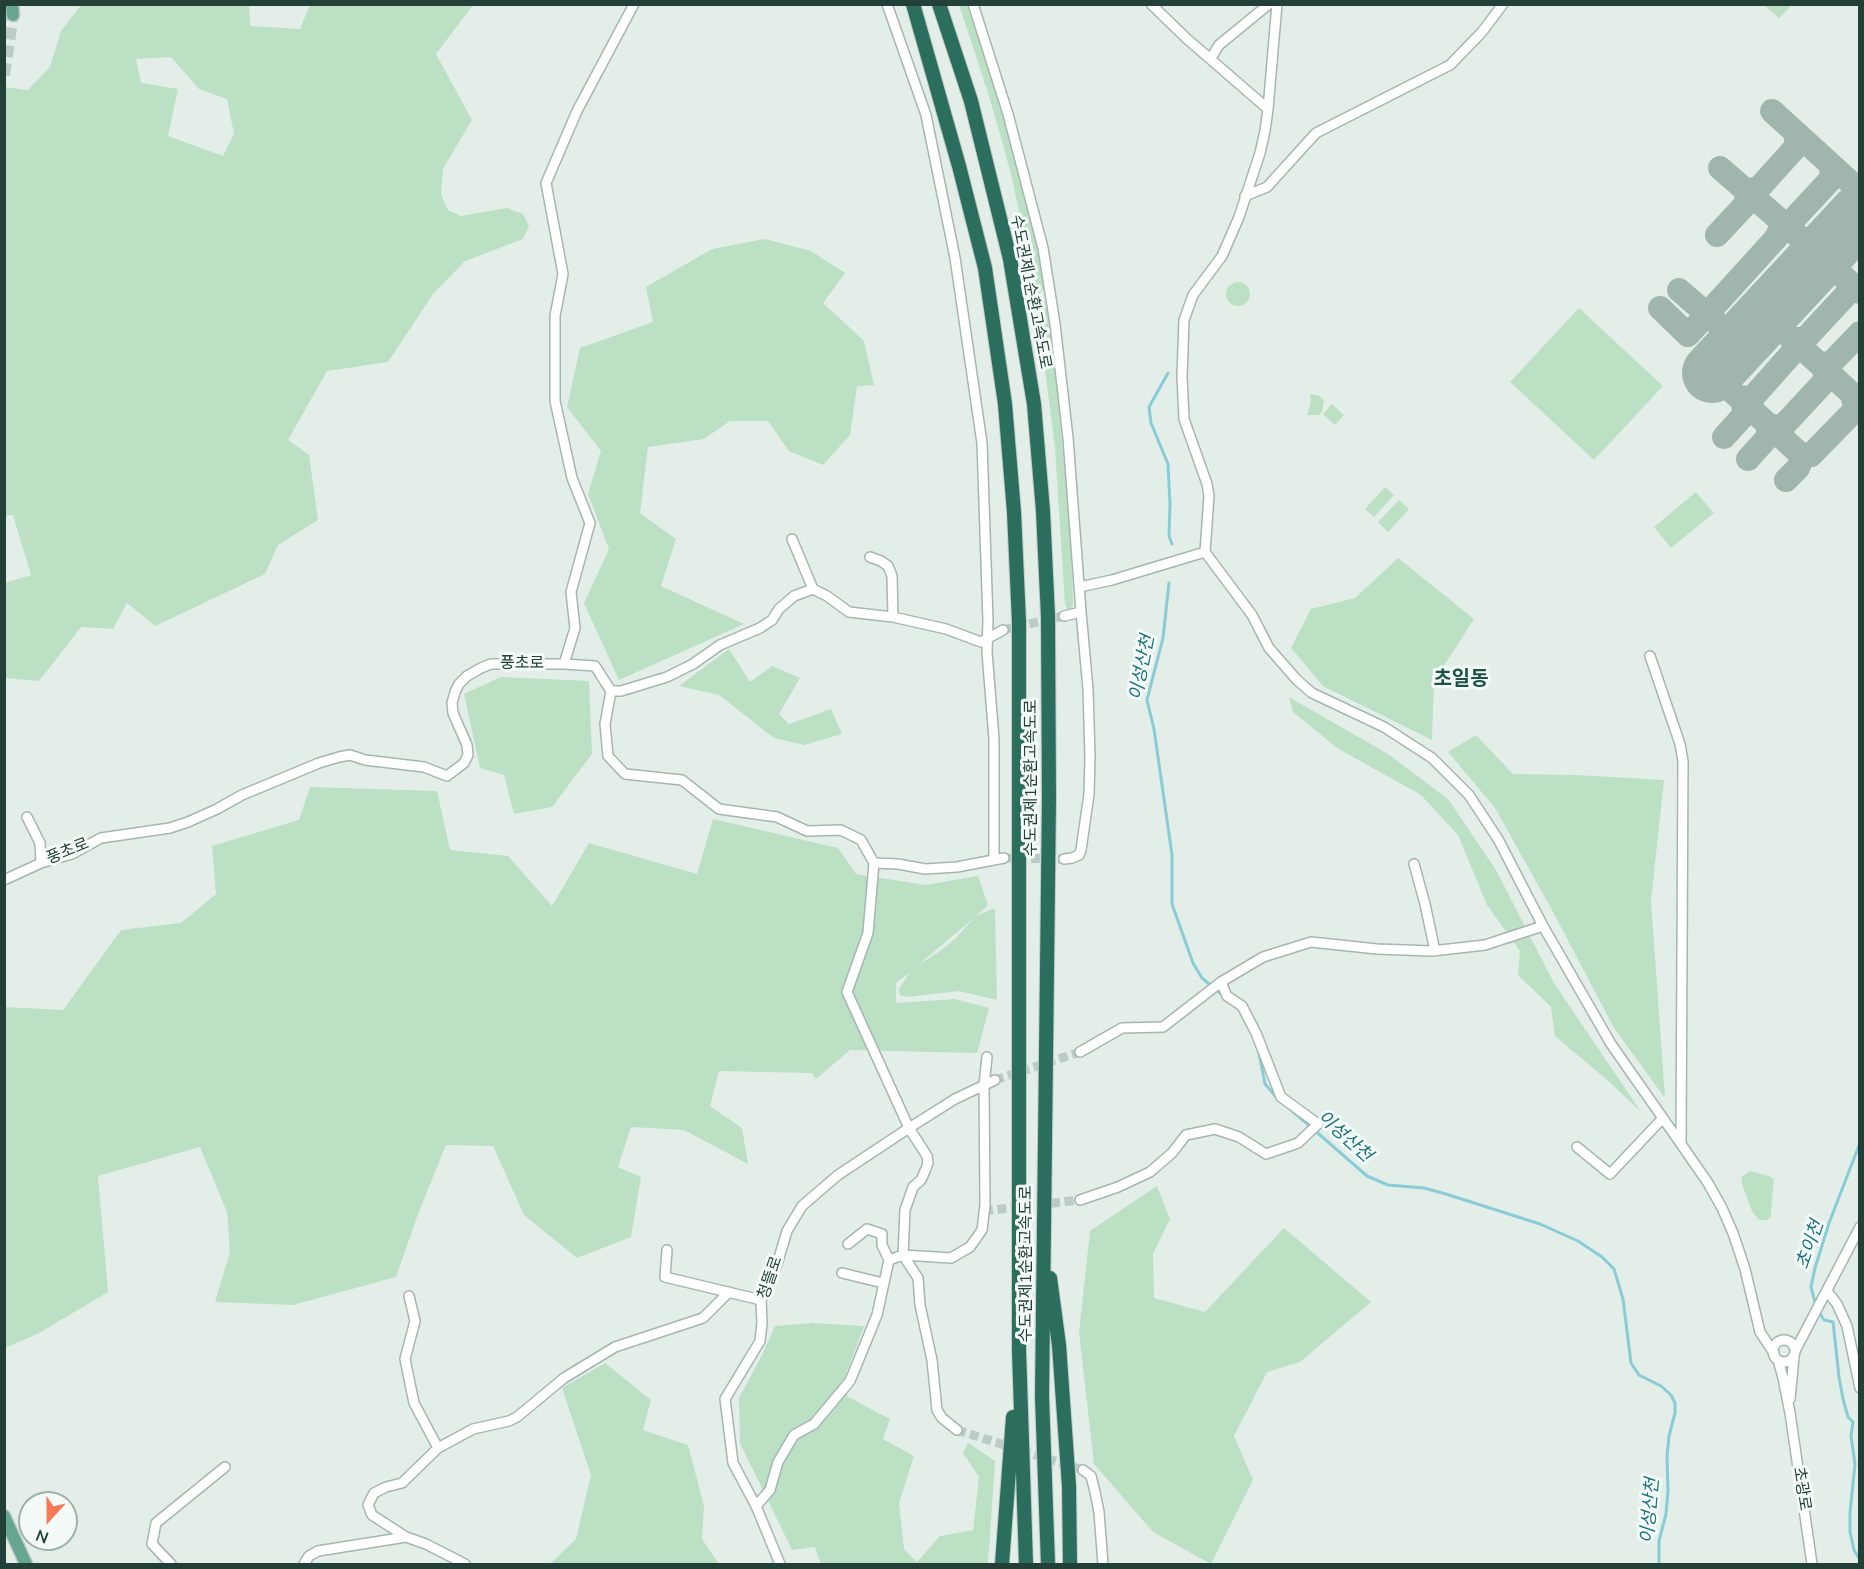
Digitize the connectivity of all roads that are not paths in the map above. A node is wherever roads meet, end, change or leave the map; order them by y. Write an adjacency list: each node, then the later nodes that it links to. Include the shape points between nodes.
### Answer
1 (634, 4): 24 (street, via 577,111 546,183 563,274 555,316 555,401 572,478 590,523 571,592 575,628)
2 (887, 4): 22 (street, via 926,115 955,258 982,443)
3 (913, 4): 59 (highway, 수도권제1순환고속도로, via 985,268 1005,404 1014,512 1019,622)
4 (939, 4): 44 (highway, 수도권제1순환고속도로, via 971,101 1010,259 1034,404 1043,511 1049,799)
5 (973, 4): 16 (street, via 1008,114 1043,248 1066,426)
6 (1151, 4): 10 (street)
7 (1269, 4): 10 (street, via 1219,45)
8 (1276, 4): 11 (street)
9 (1503, 4): 12 (street, via 1450,64 1316,133 1267,187)
10 (1211, 58): 11 (street)
11 (1268, 109): 12 (street, via 1260,153)
12 (1245, 196): 14 (street, via 1222,256 1193,295 1184,320 1184,419 1209,496)
13 (792, 538): 17 (street)
14 (1205, 552): 16 (street); 32 (street, 초광로, via 1251,615 1269,648 1297,680 1312,693 1384,727 1432,758 1469,795 1498,839)
15 (870, 557): 20 (street, via 888,566 892,576)
16 (1079, 587): 18 (street)
17 (813, 589): 20 (street, via 849,612); 25 (street, via 794,596 760,628 720,645 693,664 667,677)
18 (1081, 612): 19 (street); 27 (street, via 1089,689 1089,794 1081,850 1079,855)
19 (1064, 616)
20 (893, 617): 22 (street, via 981,642)
21 (1003, 630): 22 (street)
22 (988, 638): 29 (street, via 999,858 925,869)
23 (1650, 656): 41 (street, via 1683,761)
24 (564, 664): 25 (street, 풍초로, via 595,666); 28 (street, 풍초로, via 491,664 459,684 453,713 468,755 447,776 424,767 339,756 262,786 188,822 101,838 72,854)
25 (611, 691): 29 (street, via 605,724 608,756 625,774 682,780 719,809 777,817 807,831 841,830 861,840)
26 (27, 817): 28 (street, via 40,843)
27 (1064, 859)
28 (41, 863): 31 (street, 풍초로)
29 (874, 863): 40 (street, via 868,933 847,992)
30 (1414, 864): 33 (street)
31 (4, 880)
32 (1543, 926): 33 (street, via 1485,945); 39 (street, 초광로, via 1611,1044)
33 (1436, 951): 34 (street, via 1311,942 1263,957)
34 (1221, 982): 35 (street, via 1162,1027 1122,1028); 43 (street, via 1227,996 1242,1006 1281,1097 1318,1124 1298,1143 1266,1154 1239,1137 1215,1129 1186,1135 1150,1172)
35 (1080, 1052)
36 (987, 1057): 38 (street)
37 (995, 1080): 38 (street, 청뜰로)
38 (984, 1085): 40 (street, 청뜰로); 48 (street, via 982,1230 970,1247 951,1258)
39 (1663, 1118): 41 (street, 초광로); 42 (street, via 1610,1174)
40 (909, 1128): 48 (street, via 928,1163 905,1210); 55 (street, 청뜰로, via 838,1175 802,1206 787,1232)
41 (1681, 1144): 57 (street, 초광로, via 1708,1183 1729,1225)
42 (1577, 1147)
43 (1080, 1200)
44 (1043, 1225): 78 (highway, 수도권제1순환고속도로, via 1042,1396); 79 (highway, via 1059,1345)
45 (1860, 1227): 52 (street, 초광로)
46 (848, 1244): 49 (street, via 867,1229 882,1234)
47 (668, 1250): 53 (street, via 665,1277)
48 (903, 1255): 49 (street); 64 (street, via 918,1278 937,1410)
49 (889, 1260): 51 (street)
50 (842, 1273): 51 (street)
51 (883, 1284): 68 (street, via 877,1315 850,1381 814,1424 794,1435 778,1462 770,1490)
52 (1827, 1291): 56 (street, 초광로); 62 (street, via 1847,1326)
53 (729, 1292): 55 (street); 65 (street, via 703,1318 615,1347 564,1378 517,1417 473,1429)
54 (409, 1296): 65 (street, via 415,1321 405,1359 414,1403)
55 (761, 1300): 68 (street, 청뜰로, via 760,1341 725,1399 733,1463)
56 (1810, 1322): 58 (street, 초광로); 60 (street, 초광로)
57 (1758, 1323): 58 (street, via 1766,1335); 61 (street, 초광로)
58 (1782, 1341): 60 (street, via 1792,1343); 61 (street, via 1774,1347)
59 (1019, 1350): 76 (highway); 77 (highway, 수도권제1순환고속도로)
60 (1795, 1354): 61 (street, via 1786,1362); 63 (street, 초광로)
61 (1776, 1357): 63 (street, 초광로)
62 (1860, 1388)
63 (1790, 1413): 81 (street, 초광로)
64 (957, 1430)
65 (438, 1448): 70 (street, via 402,1482 374,1493 368,1505 372,1515)
66 (225, 1467): 72 (street, via 156,1523 152,1544)
67 (1083, 1470): 80 (street, via 1091,1476 1095,1492)
68 (756, 1506): 75 (street, 청뜰로)
69 (4, 1516): 71 (main road)
70 (406, 1537): 73 (street, via 318,1551); 74 (street)
71 (26, 1564)
72 (171, 1564)
73 (304, 1564)
74 (465, 1564)
75 (780, 1564)
76 (1002, 1564)
77 (1026, 1564)
78 (1048, 1564)
79 (1070, 1564)
80 (1103, 1564)
81 (1812, 1564)

